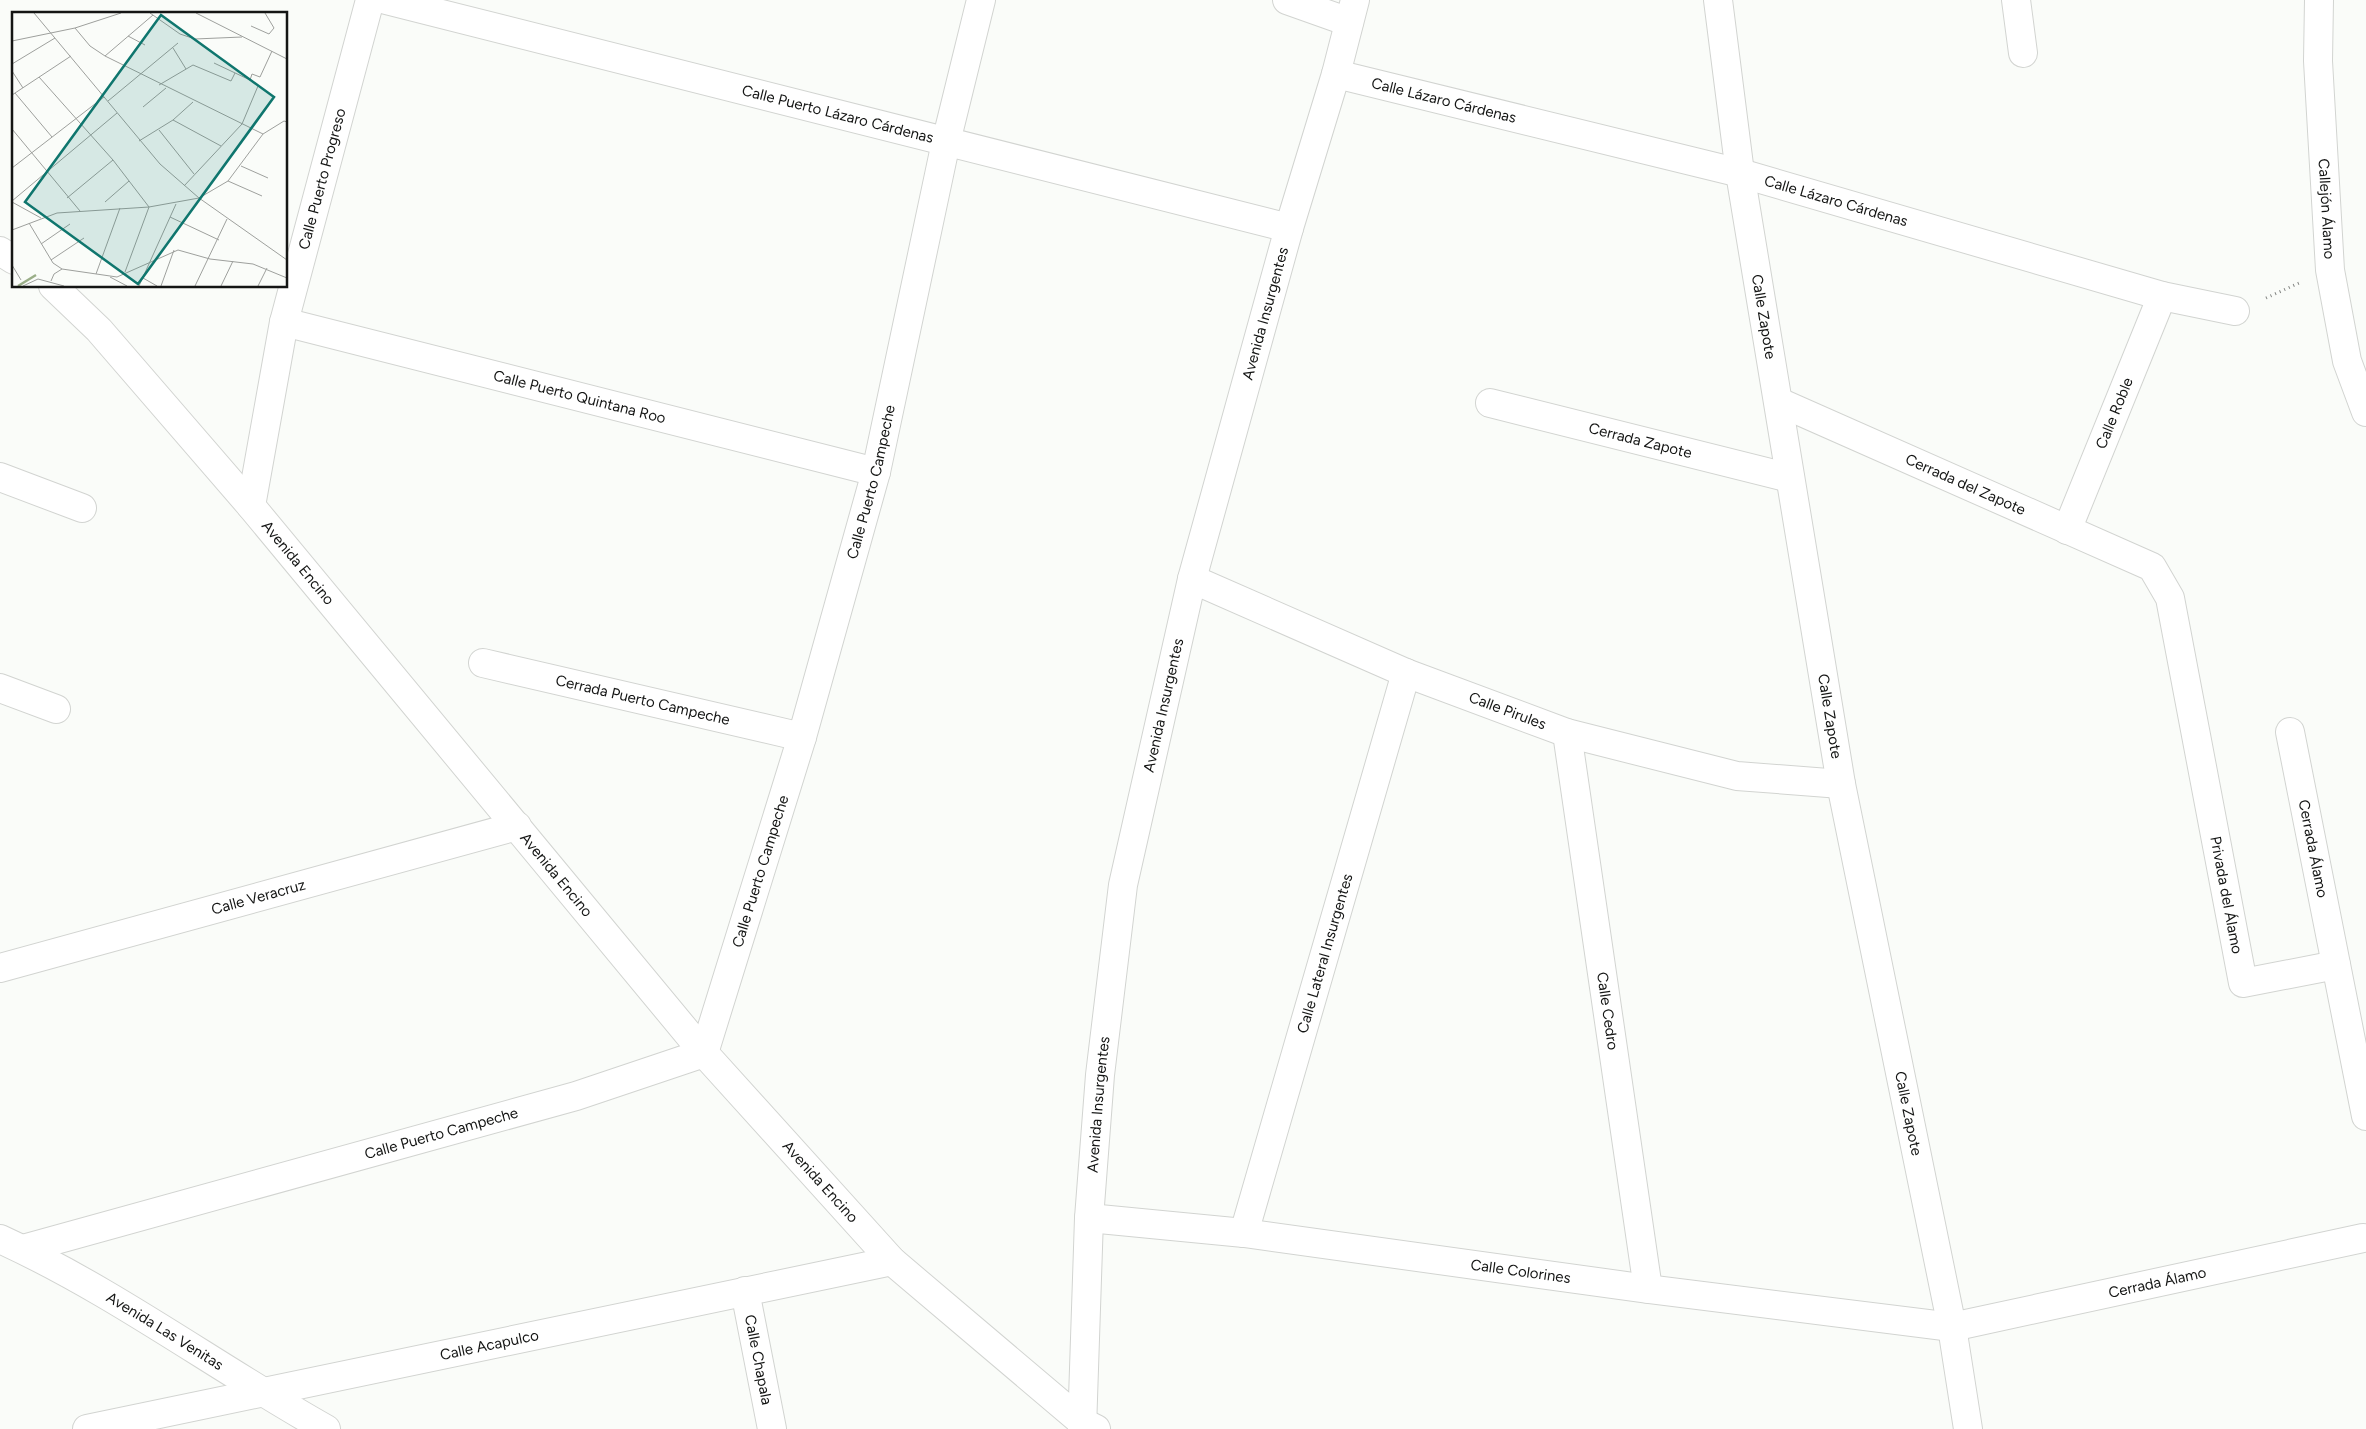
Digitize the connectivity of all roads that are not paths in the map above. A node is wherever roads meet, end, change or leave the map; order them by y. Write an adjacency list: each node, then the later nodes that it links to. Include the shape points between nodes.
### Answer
1 (370, 0): 19 (street, Calle Puerto Progreso)
2 (386, 0): 11 (street, Calle Puerto Lázaro Cárdenas)
3 (981, 0): 11 (street, Calle Puerto Campeche)
4 (1287, 0): 8 (street)
5 (1718, 0): 12 (street, Calle Zapote)
6 (2016, 0): 9 (street)
7 (2319, 0): 22 (street, Callejón Álamo, via 2318,61 2330,270 2347,361)
8 (1352, 11): 10 (street, Avenida Insurgentes)
9 (2023, 53)
10 (1336, 74): 12 (street, Calle Lázaro Cárdenas); 13 (street, Avenida Insurgentes)
11 (946, 142): 13 (street, Calle Puerto Lázaro Cárdenas); 23 (street, Calle Puerto Campeche)
12 (1740, 173): 17 (street, Calle Lázaro Cárdenas); 20 (street, Calle Zapote)
13 (1289, 228): 30 (street, Avenida Insurgentes)
14 (0, 251): 15 (street)
15 (12, 259)
16 (54, 288): 26 (street, Avenida Encino, via 99,330)
17 (2162, 296): 18 (street, Calle Lázaro Cárdenas); 28 (street, Calle Roble)
18 (2235, 311)
19 (284, 322): 23 (street, Calle Puerto Quintana Roo); 26 (street, Calle Puerto Progreso)
20 (1779, 402): 25 (street, Calle Zapote); 28 (street, Cerrada del Zapote)
21 (1490, 403): 25 (street, Cerrada Zapote)
22 (2366, 412)
23 (876, 472): 37 (street, Calle Puerto Campeche)
24 (0, 477): 27 (street)
25 (1790, 478): 38 (street, Calle Zapote)
26 (251, 506): 39 (street, Avenida Encino)
27 (82, 508)
28 (2067, 530): 29 (street, Cerrada del Zapote)
29 (2152, 567): 40 (street, Privada del Álamo, via 2170,598 2243,983)
30 (1192, 579): 32 (street, Calle Pirules); 44 (street, Avenida Insurgentes, via 1123,885 1100,1075)
31 (484, 663): 37 (street, Cerrada Puerto Campeche)
32 (1406, 673): 36 (street, Calle Pirules); 45 (street, Calle Lateral Insurgentes)
33 (0, 688): 34 (street)
34 (56, 709)
35 (2290, 732): 40 (street, Cerrada Álamo)
36 (1567, 733): 38 (street, Calle Pirules, via 1737,776); 49 (street, Calle Cedro)
37 (802, 737): 42 (street, Calle Puerto Campeche)
38 (1841, 784): 51 (street, Calle Zapote)
39 (517, 826): 41 (street, Calle Veracruz); 42 (street, Avenida Encino)
40 (2336, 965): 43 (street)
41 (0, 968)
42 (704, 1053): 47 (street, Calle Puerto Campeche, via 576,1096); 48 (street, Avenida Encino)
43 (2366, 1116)
44 (1089, 1218): 45 (street, Calle Colorines); 53 (street, Avenida Insurgentes)
45 (1244, 1233): 49 (street, Calle Colorines)
46 (2363, 1238): 51 (street, Cerrada Álamo)
47 (11, 1244): 52 (street, Avenida Las Venitas, via 128,1309)
48 (892, 1261): 50 (street, Calle Acapulco); 53 (street, Avenida Encino)
49 (1648, 1289): 51 (street, Calle Colorines)
50 (745, 1291): 52 (street, Calle Acapulco); 56 (street, Calle Chapala)
51 (1952, 1327): 57 (street, Calle Zapote)
52 (261, 1393): 54 (street, Calle Acapulco); 55 (street, Avenida Las Venitas)
53 (1086, 1427)
54 (87, 1429)
55 (326, 1429)
56 (772, 1429)
57 (1968, 1429)

